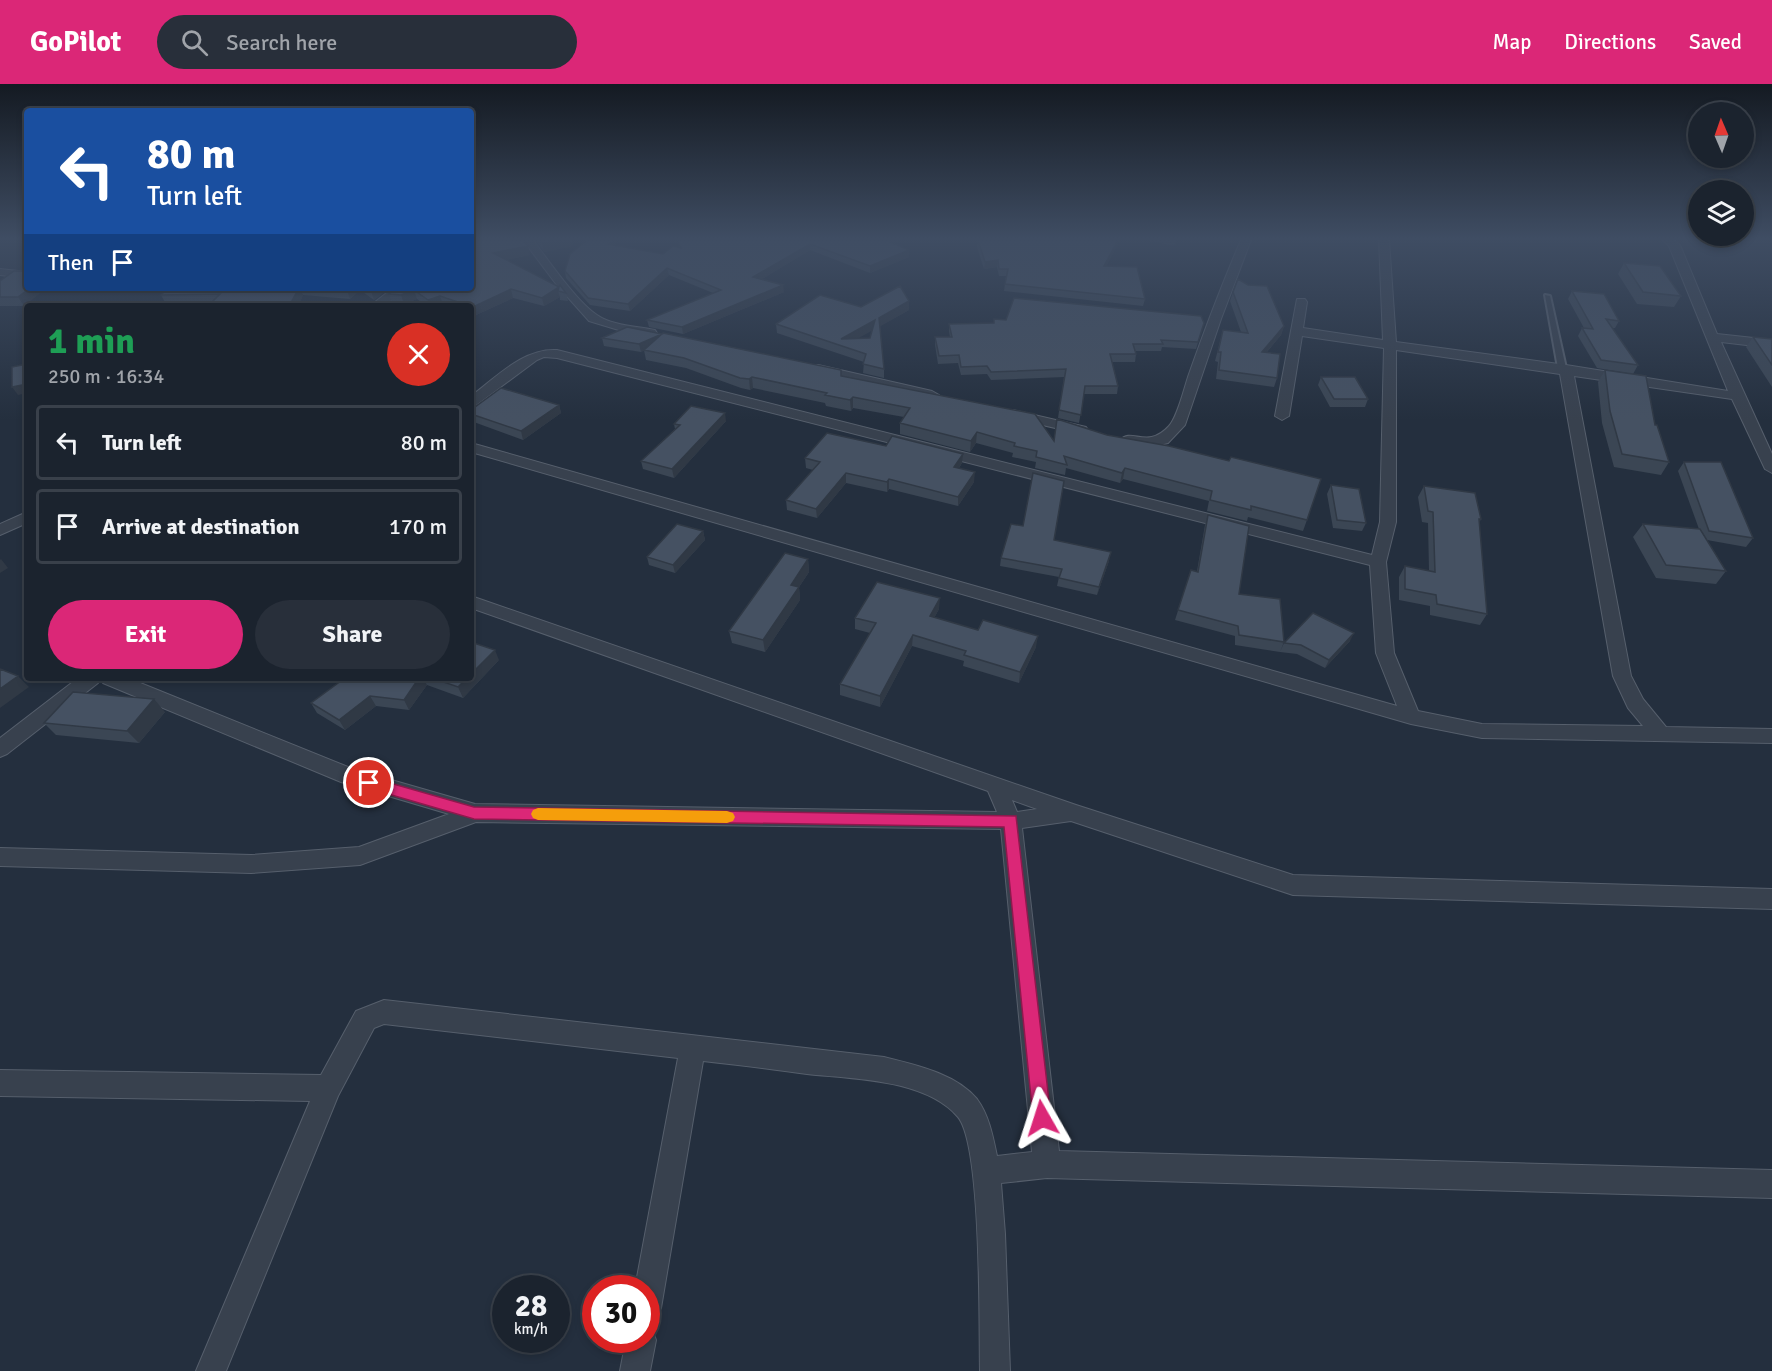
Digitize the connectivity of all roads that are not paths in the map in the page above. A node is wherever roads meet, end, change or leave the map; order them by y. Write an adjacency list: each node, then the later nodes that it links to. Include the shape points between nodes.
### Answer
1 (576, 300): 8 (street, via 591,317)
2 (1218, 300): 20 (street, via 1178,425 1163,440 1152,443)
3 (1387, 300): 11 (street)
4 (1548, 300): 13 (lane)
5 (1698, 300): 9 (street)
6 (1300, 302): 7 (street)
7 (1296, 331): 11 (street); 18 (street)
8 (661, 335)
9 (1713, 337): 10 (street); 14 (street)
10 (1772, 344)
11 (1390, 345): 13 (street); 25 (street, via 1388,522)
12 (801, 365): 15 (street)
13 (1564, 369): 14 (street); 30 (street, via 1622,676 1635,703)
14 (1737, 396): 22 (street)
15 (941, 397)
16 (474, 400): 25 (street, via 532,357 557,354)
17 (999, 411): 19 (street)
18 (1282, 416)
19 (1093, 432)
20 (1116, 438)
21 (474, 448): 29 (street)
22 (1772, 469)
23 (24, 518): 24 (street)
24 (0, 530)
25 (1378, 562): 29 (street, via 1385,653)
26 (474, 603): 33 (street)
27 (87, 681): 32 (street)
28 (117, 681): 34 (street, via 348,776)
29 (1411, 717): 30 (street, via 1482,731)
30 (1661, 734): 31 (street)
31 (1772, 736)
32 (0, 749)
33 (995, 786): 35 (street); 36 (street)
34 (474, 813): 36 (street); 37 (street, via 360,856 251,864)
35 (1073, 813): 36 (street); 38 (street, via 1293,885)
36 (1011, 821): 42 (street)
37 (0, 857)
38 (1768, 905)
39 (693, 1046): 41 (street, via 384,1012 365,1019); 43 (street, via 884,1070 926,1082 952,1095 970,1111 981,1137); 45 (street)
40 (0, 1083): 41 (street)
41 (328, 1088): 47 (street)
42 (1047, 1164): 43 (street); 44 (street)
43 (987, 1171): 49 (street)
44 (1772, 1184)
45 (652, 1275)
46 (638, 1353): 48 (street)
47 (210, 1371)
48 (635, 1371)
49 (995, 1371)

